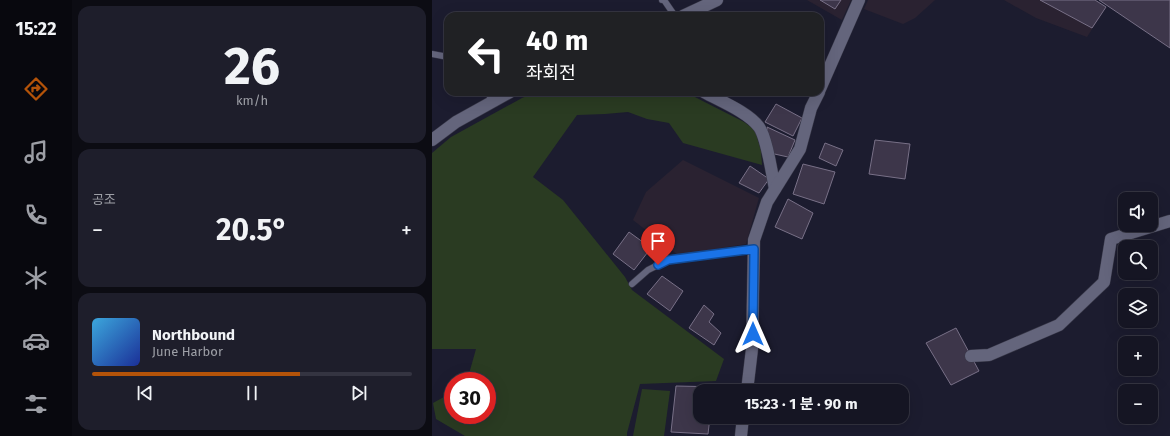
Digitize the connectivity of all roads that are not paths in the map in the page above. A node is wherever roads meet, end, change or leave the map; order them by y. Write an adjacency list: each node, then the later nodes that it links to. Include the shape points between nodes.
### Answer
1 (663, 0): 4 (lane)
2 (717, 0): 5 (street)
3 (859, 0): 8 (street)
4 (672, 12)
5 (692, 12)
6 (432, 54): 7 (lane)
7 (444, 56)
8 (824, 80)
9 (711, 96): 13 (street, via 746,115 759,127)
10 (816, 96): 13 (street, via 800,149)
11 (490, 97): 12 (street)
12 (432, 140)
13 (775, 189): 15 (street, via 767,202 754,240)
14 (1170, 221): 17 (street, via 1111,239 1104,282 1059,325 989,355)
15 (754, 249): 16 (lane, via 668,260 648,270); 18 (street, via 752,349)
16 (632, 284)
17 (971, 356)
18 (748, 384)
19 (742, 424): 20 (street)
20 (741, 436)

